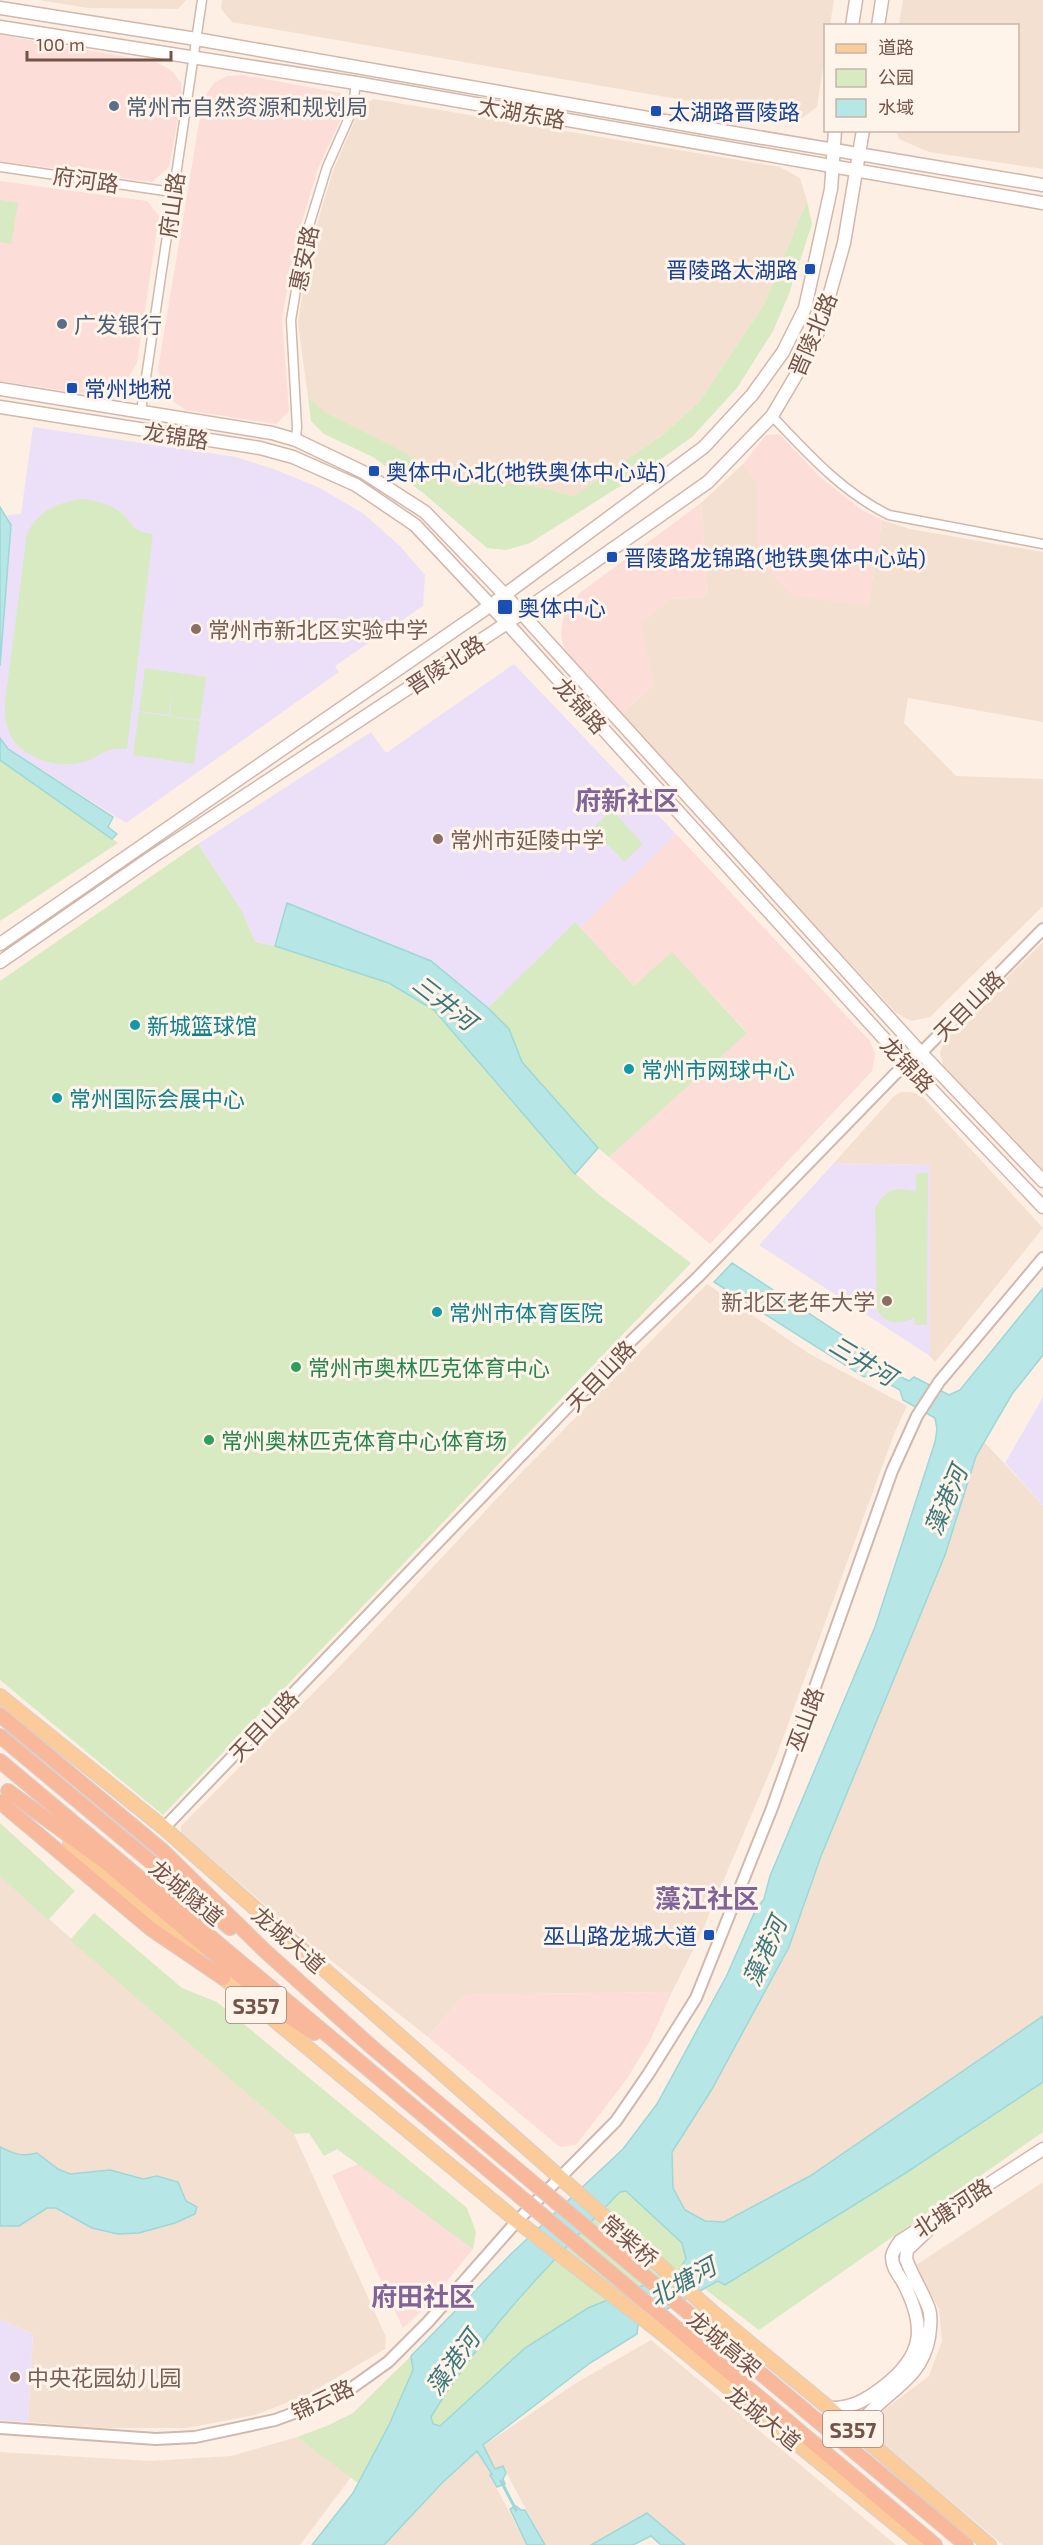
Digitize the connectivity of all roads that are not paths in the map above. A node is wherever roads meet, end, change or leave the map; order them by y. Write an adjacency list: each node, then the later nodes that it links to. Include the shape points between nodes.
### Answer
1 (202, 0): 8 (street, 府山路)
2 (856, 0): 5 (main road)
3 (882, 0): 6 (main road)
4 (0, 8): 8 (main road, 太湖东路)
5 (852, 24)
6 (878, 24)
7 (0, 27): 9 (main road, 太湖东路)
8 (196, 39): 9 (street, 府山路); 13 (main road, 太湖东路)
9 (193, 58): 10 (main road, 太湖东路); 19 (street, 府山路)
10 (356, 83): 15 (main road, 太湖东路); 25 (street, 惠安路, via 352,111 327,166 304,242 291,320)
11 (835, 132): 13 (main road, 晋陵北路)
12 (863, 132): 14 (main road, 晋陵北路)
13 (832, 149): 14 (main road, 太湖东路); 15 (main road, 晋陵北路)
14 (859, 153): 17 (main road, 晋陵北路); 18 (main road, 太湖东路)
15 (832, 166): 17 (main road, 太湖东路); 27 (main road, 晋陵北路, via 805,308 783,352 752,395 704,447)
16 (0, 167): 19 (street, 府河路)
17 (856, 170): 20 (main road, 太湖东路); 24 (main road, 晋陵北路, via 844,243 821,325)
18 (1043, 185)
19 (172, 192): 23 (street, 府山路)
20 (1043, 203)
21 (0, 389): 23 (main road, 龙锦路)
22 (0, 407): 28 (main road, 龙锦路, via 260,448 293,457 356,485 416,525)
23 (141, 411): 25 (main road, 龙锦路)
24 (772, 416): 26 (street, via 826,472 867,504 889,515); 29 (main road, 晋陵北路, via 708,482)
25 (296, 440): 27 (main road, 龙锦路, via 363,472 425,512)
26 (1043, 544)
27 (505, 595): 28 (main road, 晋陵北路); 29 (main road, 龙锦路)
28 (491, 605): 30 (main road, 龙锦路); 32 (main road, 晋陵北路)
29 (521, 613): 30 (main road, 晋陵北路); 34 (main road, 龙锦路)
30 (507, 623): 33 (main road, 晋陵北路); 35 (main road, 龙锦路)
31 (1043, 929): 34 (street, 天目山路)
32 (0, 944)
33 (0, 962)
34 (921, 1053): 35 (street, 天目山路); 36 (main road, 龙锦路)
35 (908, 1065): 37 (main road, 龙锦路); 44 (street, 天目山路, via 628,1344)
36 (1043, 1181)
37 (1043, 1207)
38 (1043, 1258): 49 (street, 巫山路, via 939,1382 917,1416 892,1471 772,1809 696,1998 616,2121)
39 (0, 1696): 44 (main road, 龙城大道 / S357)
40 (0, 1715): 45 (highway, via 163,1851 264,1950)
41 (0, 1736): 45 (highway, 龙城隧道)
42 (0, 1761): 46 (highway, 龙城隧道)
43 (3, 1792): 46 (highway, via 104,1862 288,2016); 51 (main road, S357)
44 (164, 1828): 49 (main road, 龙城大道 / S357)
45 (374, 2049): 57 (highway, 龙城高架, bridge)
46 (362, 2063): 56 (highway, 龙城高架, bridge)
47 (1043, 2149): 52 (main road, 北塘河路, via 900,2241 892,2255 894,2268 917,2316 915,2352 905,2367 876,2392 850,2406)
48 (1043, 2158): 54 (main road, 北塘河路, via 930,2229 907,2250 910,2270 929,2310 928,2344 921,2363 908,2379 865,2418)
49 (560, 2178): 50 (main road, 龙城大道 / S357); 51 (street, 锦云路)
50 (572, 2189): 52 (main road, 常柴桥 / S357)
51 (522, 2225): 53 (street, 锦云路, via 388,2362 353,2387 313,2406 275,2420 195,2437 156,2439); 55 (main road, 龙城大道 / S357, via 664,2335)
52 (829, 2408): 54 (main road, S357)
53 (0, 2428)
54 (865, 2439): 58 (main road, S357)
55 (921, 2545)
56 (935, 2545)
57 (966, 2545)
58 (989, 2545)

